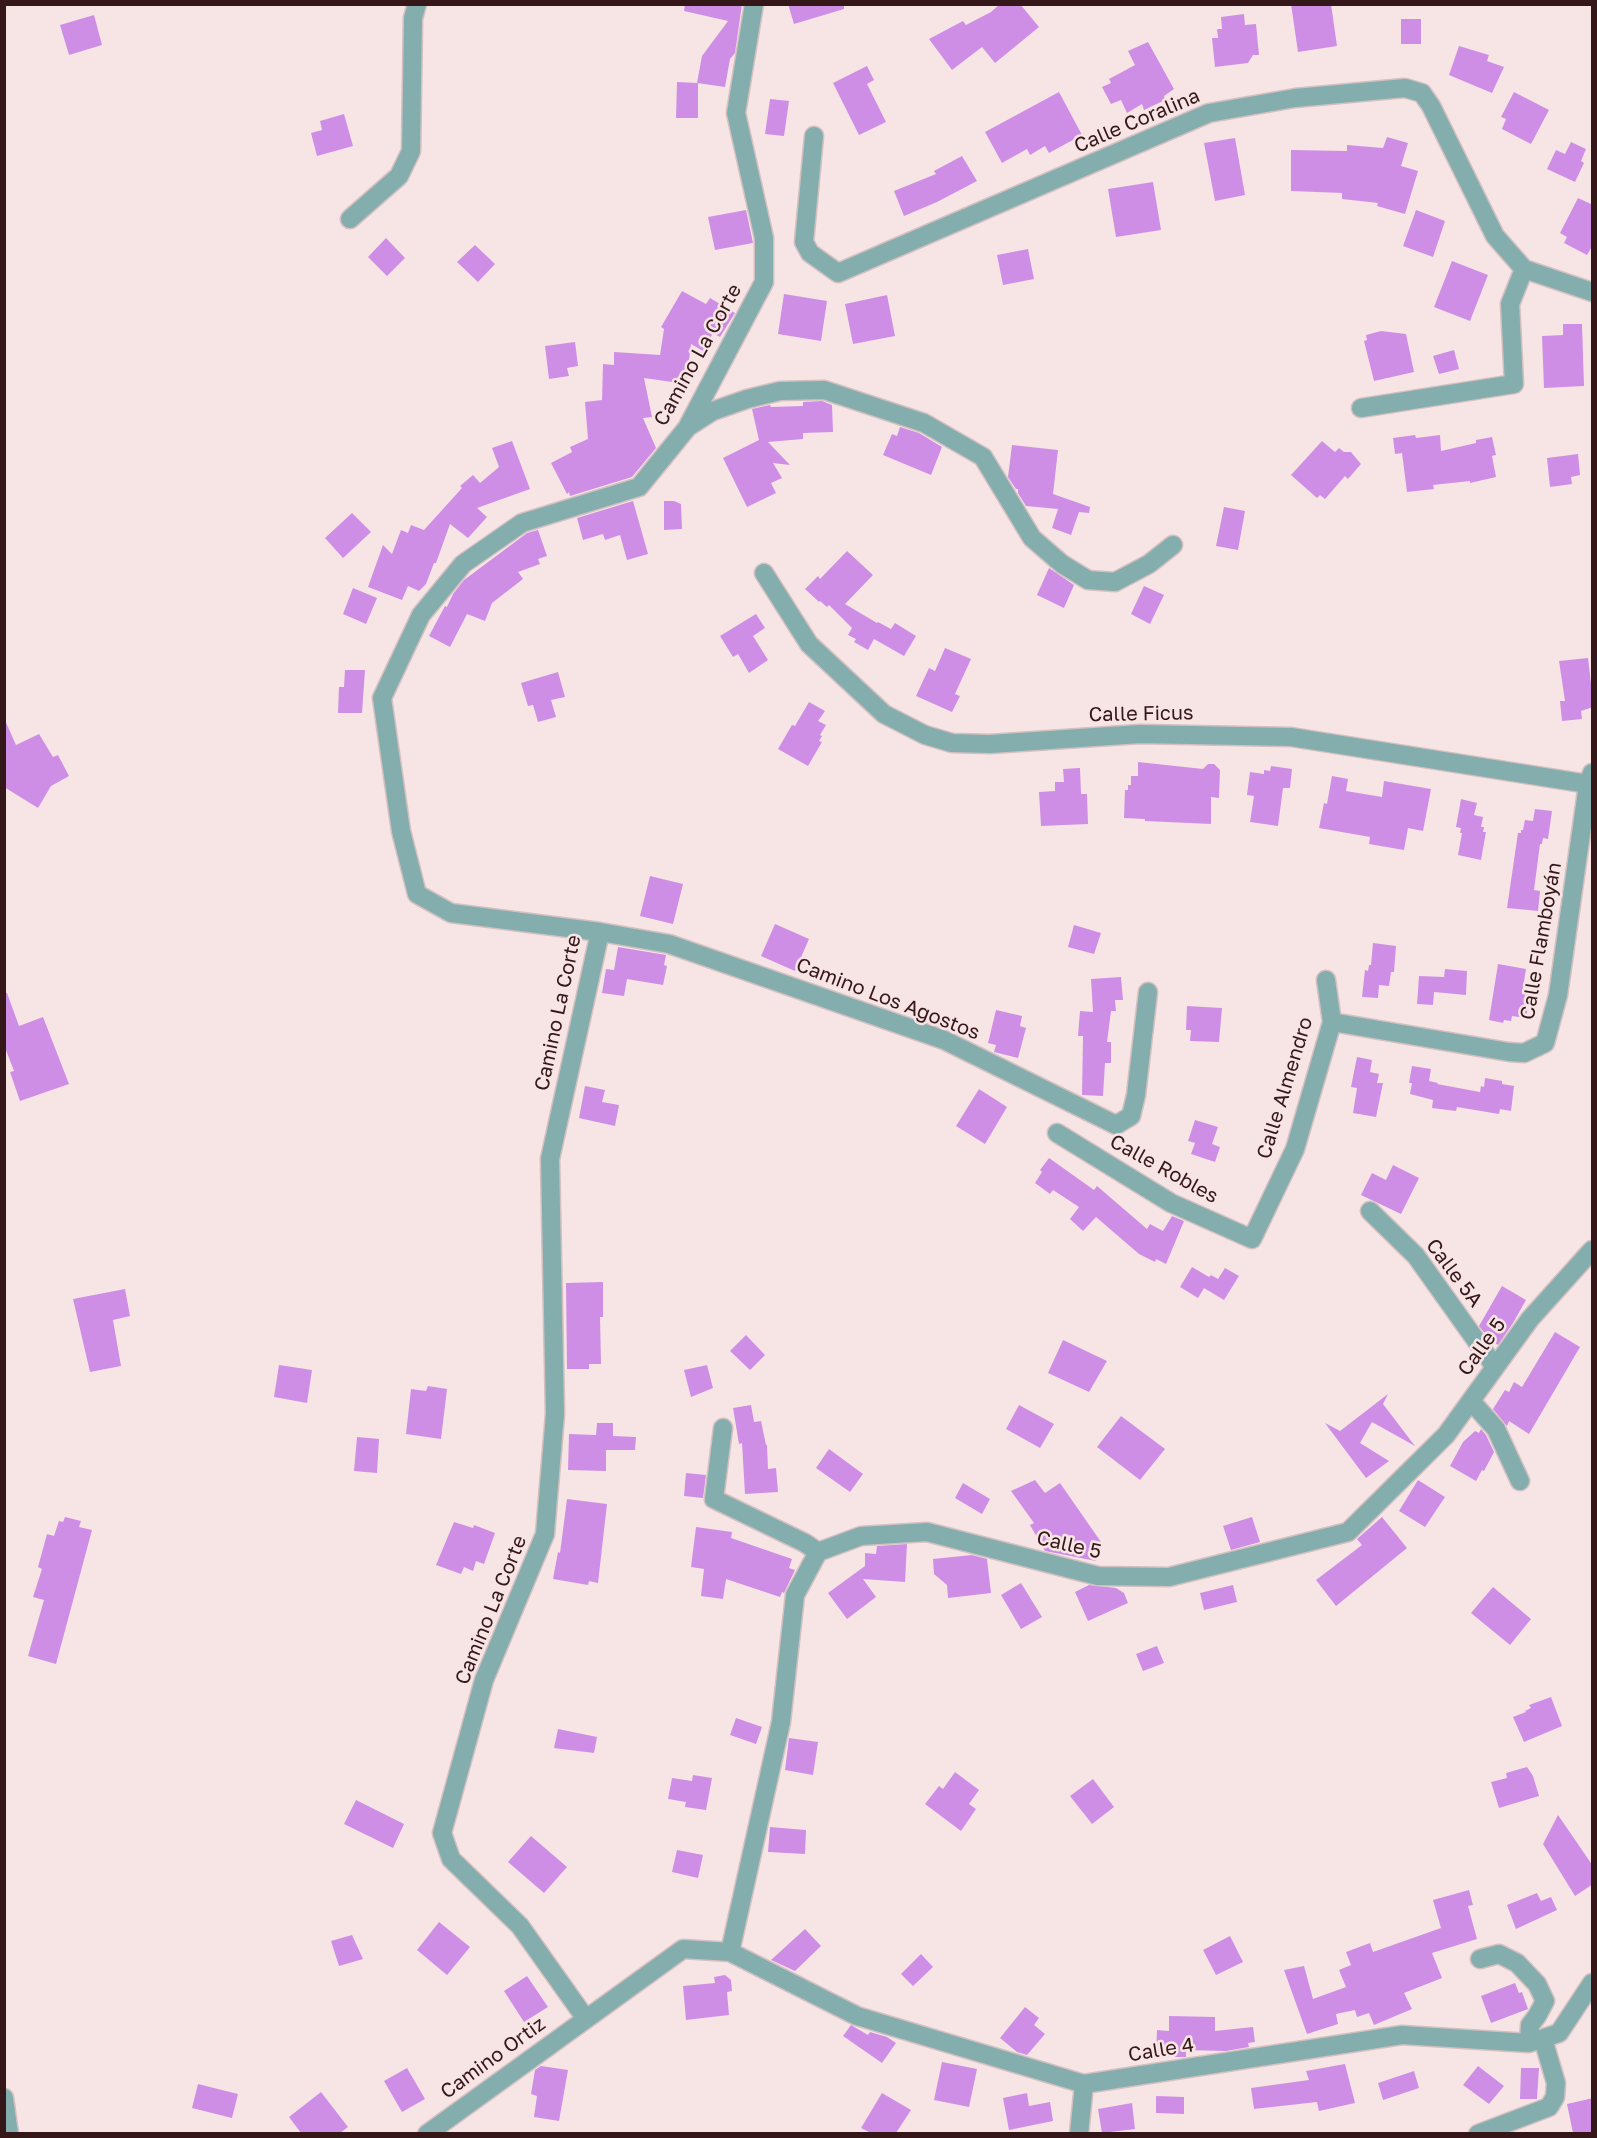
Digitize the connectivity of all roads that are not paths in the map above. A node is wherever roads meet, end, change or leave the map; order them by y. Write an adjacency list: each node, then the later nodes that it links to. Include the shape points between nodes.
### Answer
1 (417, 4): 4 (street, via 413,18 411,151 399,176)
2 (754, 4): 8 (street, Camino La Corte, via 736,114 764,238 764,282)
3 (814, 136): 5 (street, Calle Coralina, via 804,242 810,254 838,273 1209,113 1295,98 1406,88 1422,93 1426,99 1496,236)
4 (350, 219)
5 (1524, 269): 6 (street); 7 (street, via 1510,304 1514,384)
6 (1593, 292)
7 (1361, 408)
8 (687, 428): 9 (street, via 713,411 747,399 780,391 824,390 924,423 983,457 1032,538 1088,580 1115,582 1149,564); 12 (street, Camino La Corte, via 639,487 522,523 463,564 421,615 382,698 401,831 417,894 451,913)
9 (1173, 545)
10 (764, 573): 11 (street, Calle Ficus, via 810,644 884,714 925,735 952,743 1140,734 1291,737)
11 (1590, 778): 15 (street, Calle Flamboyán, via 1558,995 1545,1043 1524,1053 1509,1052)
12 (600, 932): 14 (street, Camino Los Agostos, via 669,944 944,1040 1116,1125 1131,1116); 28 (street, Camino La Corte, via 550,1159 555,1414 545,1534 484,1680 442,1833 451,1859 520,1926)
13 (1326, 980): 15 (street, Calle Almendro)
14 (1148, 992)
15 (1332, 1022): 18 (street, Calle Almendro, via 1295,1149)
16 (1057, 1133): 18 (street, Calle Robles, via 1171,1203)
17 (1370, 1211): 20 (street, Calle 5A, via 1416,1256)
18 (1252, 1239)
19 (1593, 1250): 20 (street, Calle 5, via 1530,1320)
20 (1496, 1367): 21 (street, Calle 5)
21 (1471, 1401): 23 (street, via 1496,1429); 24 (street, Calle 5, via 1446,1435 1348,1532 1169,1577 1098,1576 927,1532 861,1536)
22 (723, 1428): 24 (street, via 714,1499)
23 (1520, 1481)
24 (818, 1552): 25 (street, via 795,1595 781,1722)
25 (730, 1952): 28 (street, via 683,1949); 30 (street, Calle 4, via 857,2016)
26 (1480, 1959): 29 (street, via 1499,1954 1516,1963 1537,1984 1545,2001 1530,2025)
27 (1593, 1983): 29 (street, via 1559,2033)
28 (586, 2019): 33 (street, Camino Ortiz)
29 (1536, 2041): 30 (street, Calle 4, via 1402,2035); 35 (street, via 1556,2083 1549,2107)
30 (1084, 2084): 34 (street)
31 (4, 2098): 32 (street)
32 (9, 2133)
33 (427, 2133)
34 (1079, 2133)
35 (1478, 2133)

